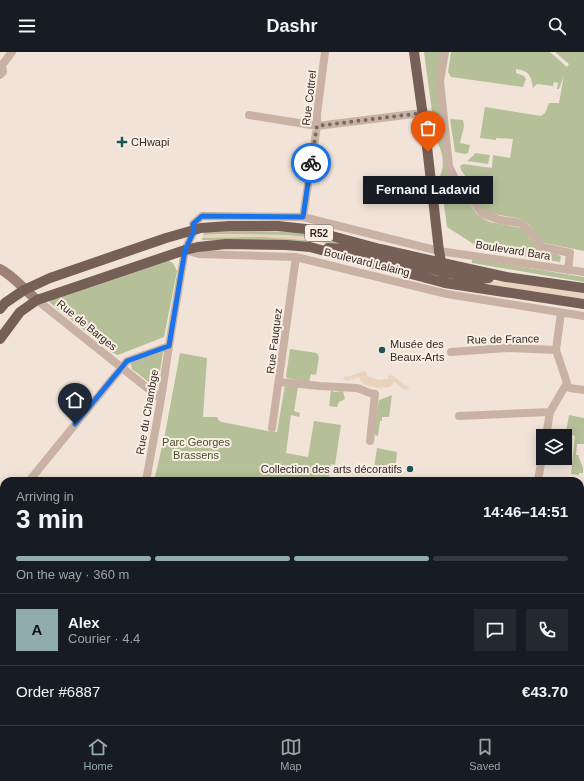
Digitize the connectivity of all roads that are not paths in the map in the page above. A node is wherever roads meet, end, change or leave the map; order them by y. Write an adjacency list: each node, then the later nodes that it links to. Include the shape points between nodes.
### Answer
1 (12, 52): 5 (street)
2 (325, 52): 9 (street, Rue Cottrel)
3 (414, 52): 7 (main road)
4 (445, 52): 18 (street, via 440,81 449,166 456,181 482,214 521,223 542,247 570,253)
5 (1, 65): 6 (street)
6 (0, 75)
7 (422, 113): 9 (street); 14 (main road)
8 (249, 115): 9 (street)
9 (317, 126): 10 (street, Rue Cottrel)
10 (303, 217): 11 (street, via 202,216 193,224); 14 (street)
11 (194, 231): 13 (street, Rue du Chambge); 16 (main road, Boulevard Lalaing / R52, via 229,226 306,229); 22 (main road, Boulevard Lalaing / R52, via 166,238 50,278)
12 (310, 248): 13 (main road, Boulevard Lalaing / R52, via 226,244); 16 (main road, R52, via 351,249); 20 (main road, Boulevard Lalaing / R52)
13 (185, 250): 15 (street, Boulevard Lalaing, via 199,254); 24 (main road, Boulevard Lalaing / R52); 30 (street, Rue du Chambge)
14 (439, 251): 16 (main road); 18 (street, Boulevard Bara)
15 (296, 257): 23 (street, Boulevard Lalaing); 34 (street, Rue Fauquez)
16 (442, 267): 20 (main road); 21 (main road, R52)
17 (0, 268): 22 (street, Rue de Barges)
18 (568, 270): 19 (street, Boulevard Bara)
19 (584, 272)
20 (445, 283): 23 (street); 25 (main road, R52)
21 (584, 288)
22 (24, 290): 24 (street, Rue de Barges); 26 (main road, R52)
23 (447, 294): 27 (street)
24 (37, 300): 29 (main road, R52, via 20,312); 33 (street, Rue de Barges)
25 (584, 304)
26 (0, 309)
27 (561, 313): 28 (street); 31 (street)
28 (584, 316)
29 (0, 339)
30 (169, 346): 33 (street, via 127,361); 37 (street, Rue du Chambge)
31 (556, 350): 32 (street, Rue de France, via 507,348); 35 (street, via 567,381)
32 (451, 352)
33 (121, 368): 37 (street, Rue de Barges); 44 (street)
34 (280, 382): 40 (street, Rue Fauquez); 42 (street, via 356,388 367,394 376,394)
35 (566, 386): 36 (street); 38 (street)
36 (584, 390)
37 (161, 399): 45 (street, Rue du Chambge)
38 (550, 412): 39 (street); 41 (street)
39 (459, 416)
40 (272, 428)
41 (547, 429)
42 (370, 441)
43 (541, 465): 46 (street)
44 (32, 477)
45 (147, 477)
46 (539, 477)

